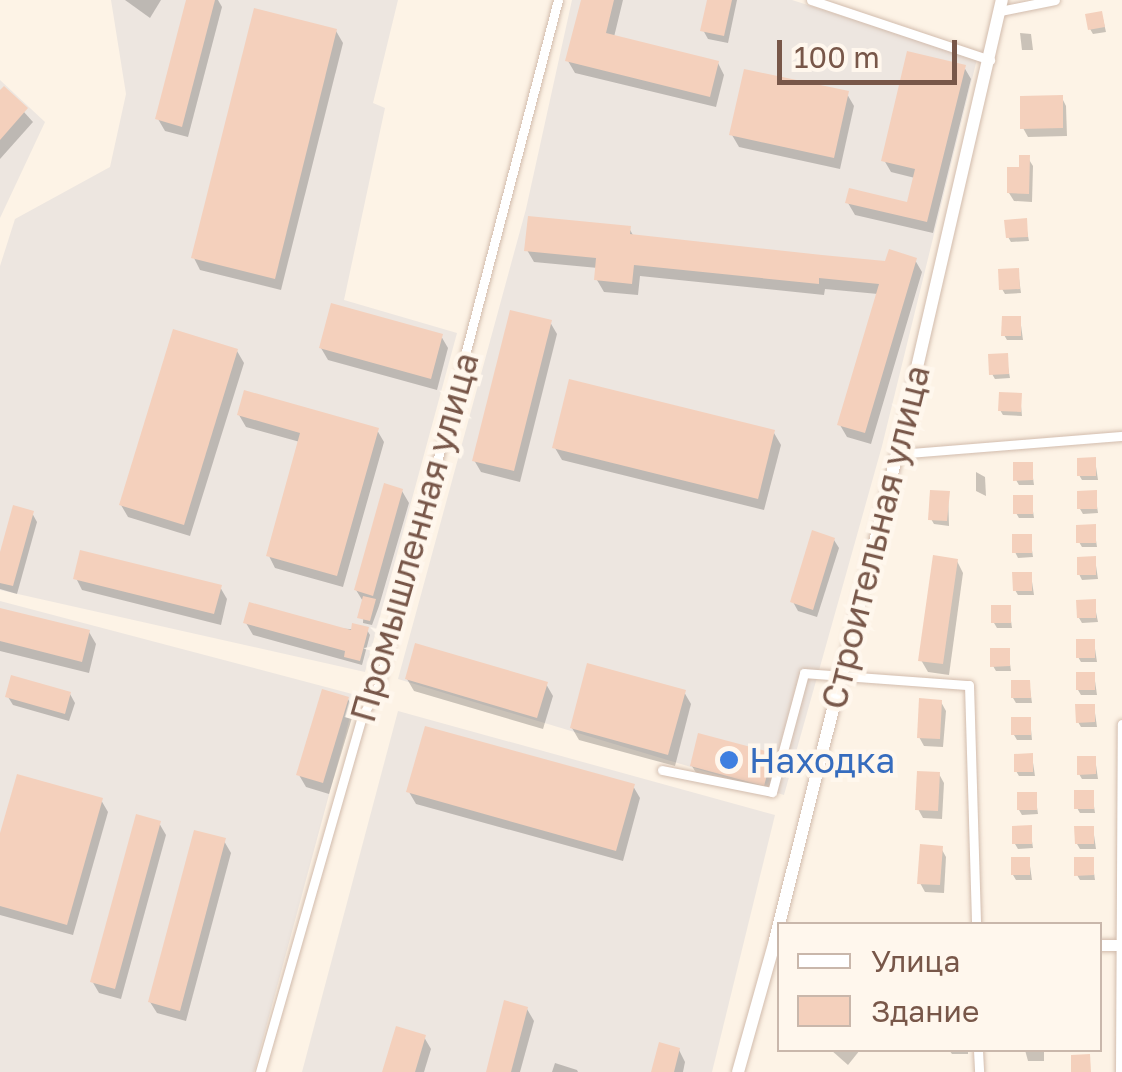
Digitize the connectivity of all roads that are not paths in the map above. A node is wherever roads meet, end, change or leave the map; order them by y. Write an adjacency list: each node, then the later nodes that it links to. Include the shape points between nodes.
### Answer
1 (558, 0): 15 (street, Промышленная улица, via 378,686 362,717)
2 (811, 0): 5 (street)
3 (1056, 0): 4 (street)
4 (1001, 6): 5 (main road, Строительная улица)
5 (990, 60): 7 (main road, Строительная улица)
6 (1122, 436): 7 (street)
7 (897, 454): 8 (main road, Строительная улица)
8 (841, 679): 10 (street, via 804,673 772,792); 11 (main road, Строительная улица); 12 (street, via 969,685)
9 (1122, 724): 14 (street)
10 (662, 770)
11 (782, 922)
12 (976, 922)
13 (777, 943): 16 (main road, Строительная улица)
14 (1121, 946): 17 (street)
15 (260, 1072)
16 (738, 1072)
17 (1120, 1072)

